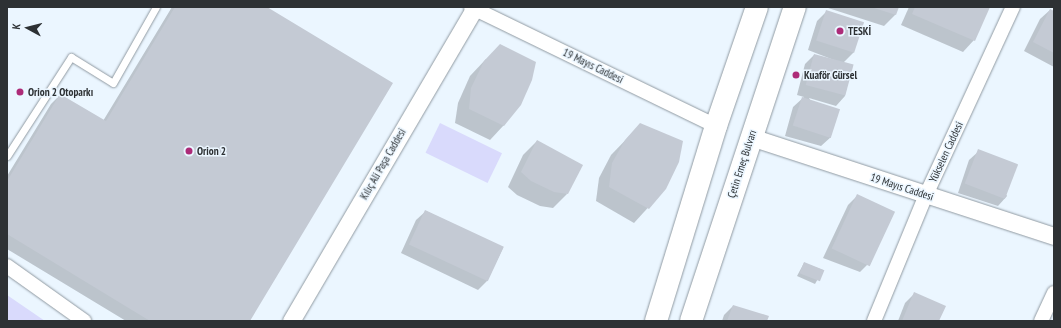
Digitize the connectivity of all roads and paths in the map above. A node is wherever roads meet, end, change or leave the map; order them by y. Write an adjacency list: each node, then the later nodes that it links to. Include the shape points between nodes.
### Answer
1 (156, 7): 8 (lane, via 113,83 71,57)
2 (757, 7): 6 (main road)
3 (795, 7): 7 (main road, Çetin Emeç Bulvarı)
4 (1013, 7): 9 (street, Yükselen Caddesi)
5 (473, 8): 6 (street, 19 Mayıs Caddesi); 14 (street, Kılıç Ali Paşa Caddesi)
6 (716, 126): 15 (main road)
7 (751, 137): 9 (street, 19 Mayıs Caddesi); 16 (main road, Çetin Emeç Bulvarı)
8 (7, 156)
9 (926, 195): 10 (street, 19 Mayıs Caddesi); 17 (street, Yükselen Caddesi)
10 (1054, 236)
11 (7, 266): 13 (street)
12 (1054, 293): 18 (street)
13 (84, 321)
14 (291, 321)
15 (656, 321)
16 (691, 321)
17 (874, 321)
18 (1041, 321)

